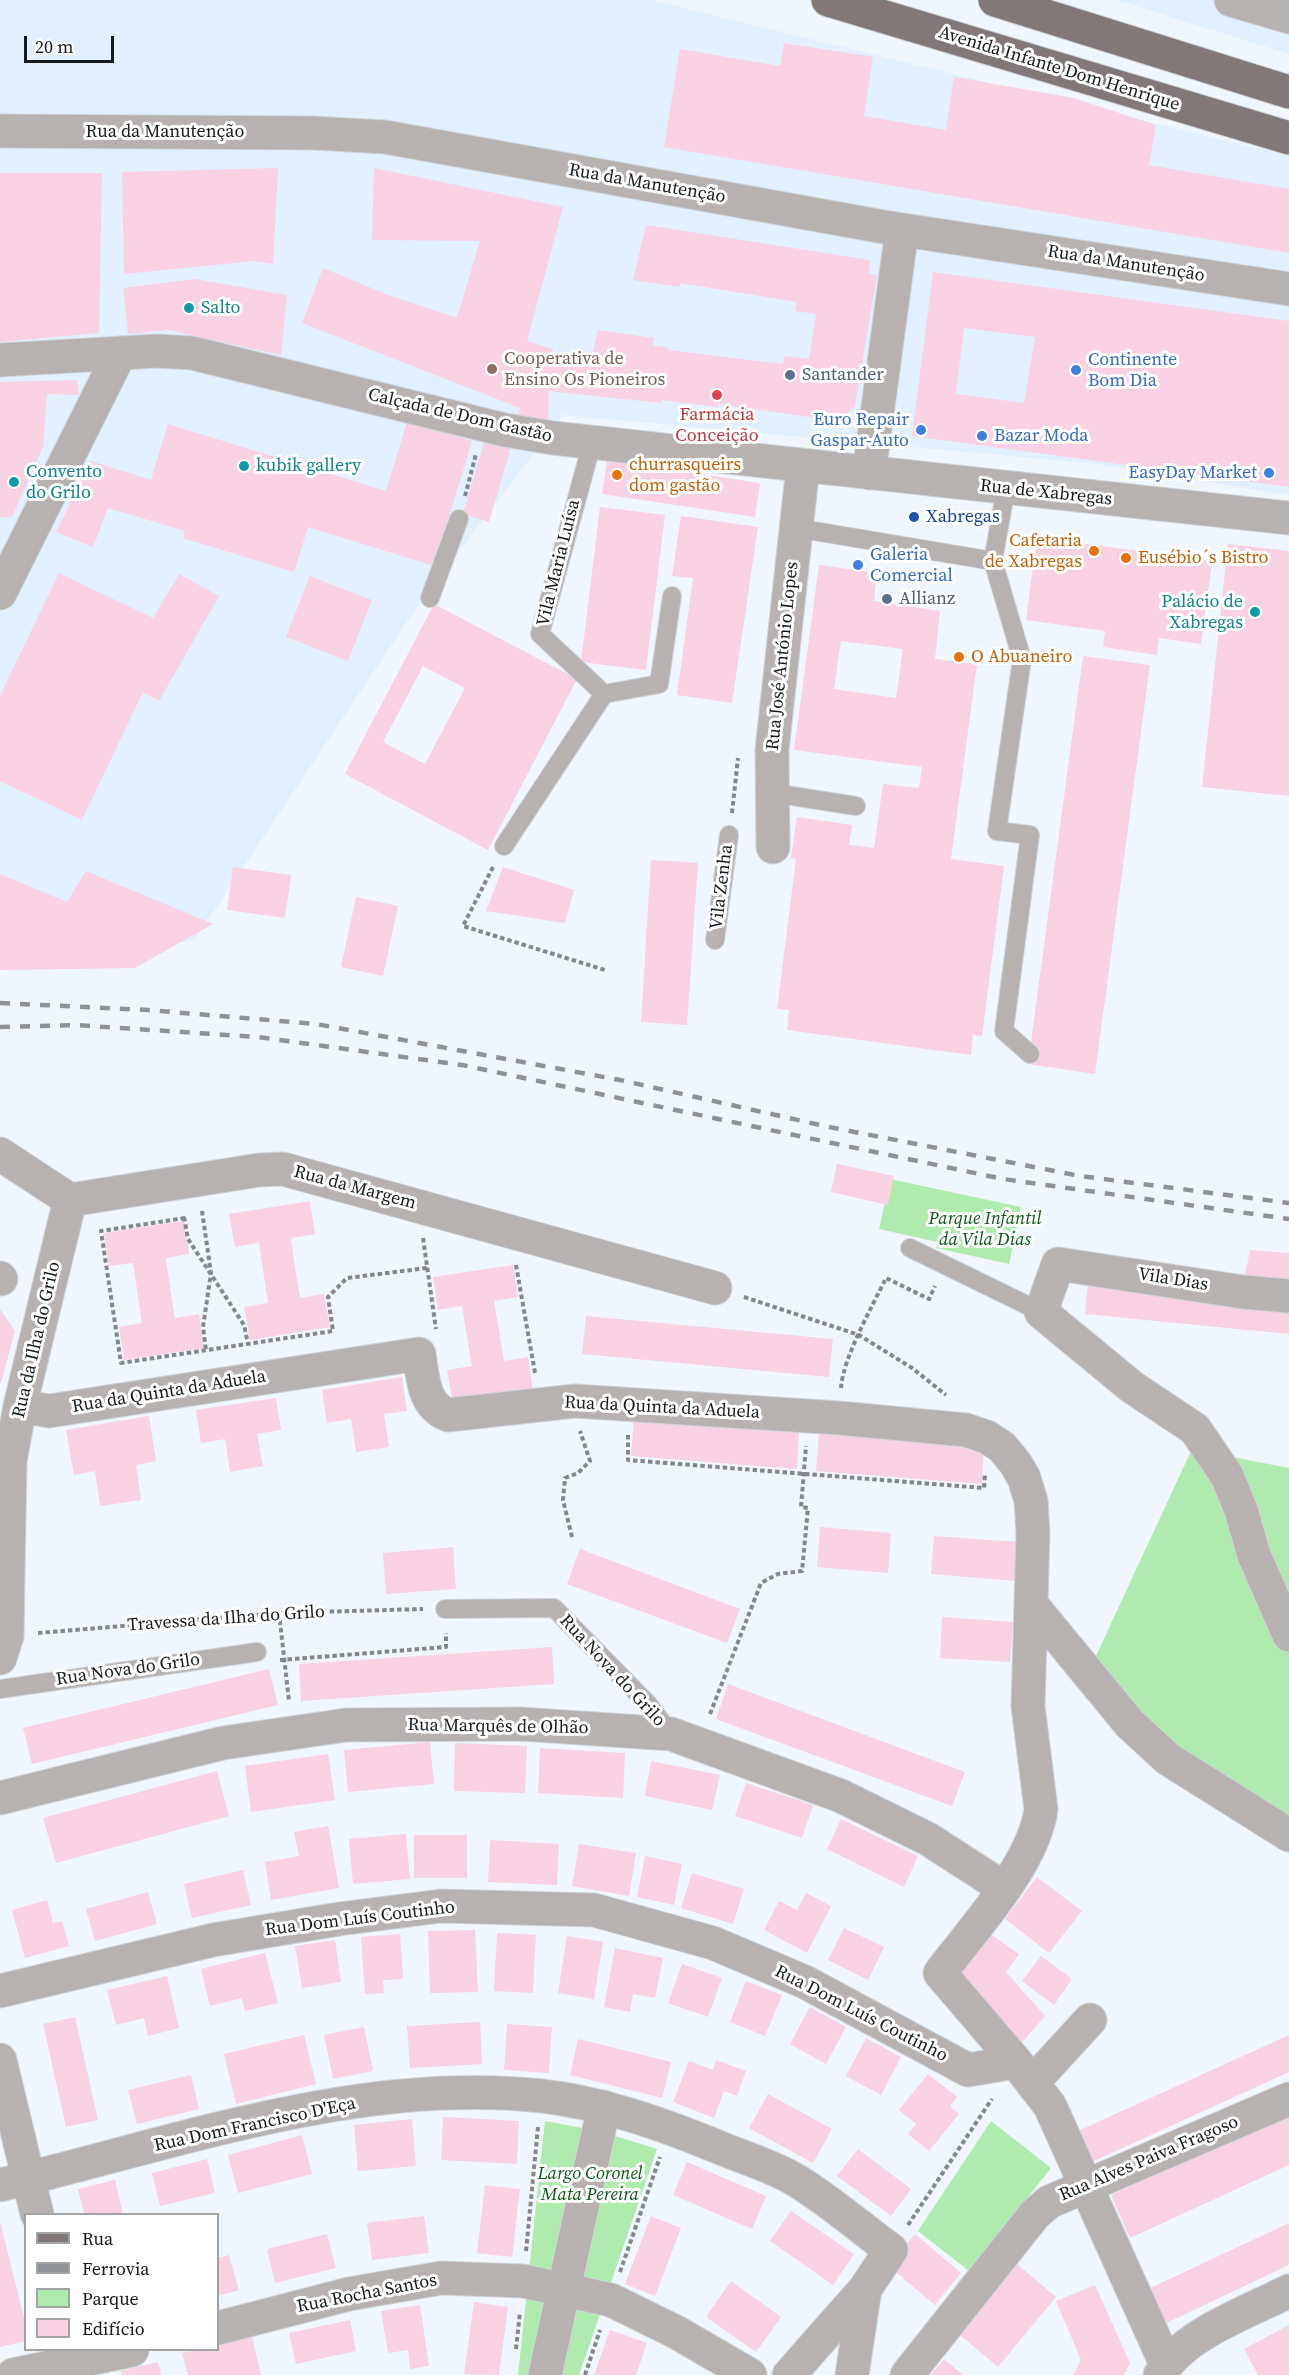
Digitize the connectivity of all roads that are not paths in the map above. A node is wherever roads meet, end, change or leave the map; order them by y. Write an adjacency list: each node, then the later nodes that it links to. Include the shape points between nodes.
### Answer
1 (828, 0): 7 (main road, Avenida Infante Dom Henrique)
2 (995, 0): 5 (main road)
3 (1231, 0): 4 (street)
4 (1289, 17)
5 (1289, 92)
6 (0, 131): 8 (street, Rua da Manutenção, via 385,137)
7 (1289, 138)
8 (902, 230): 9 (street, Rua da Manutenção); 14 (street)
9 (1289, 289)
10 (120, 352): 11 (street, Calçada de Dom Gastão); 12 (street, Calçada de Dom Gastão, via 192,353 484,425); 20 (street)
11 (0, 360)
12 (592, 443): 13 (street, Calçada de Dom Gastão); 23 (lane, Vila Maria Luísa, via 540,634)
13 (803, 466): 14 (street, Rua de Xabregas); 18 (street, Rua José António Lopes)
14 (869, 474): 15 (street, Rua de Xabregas)
15 (1006, 488): 16 (street, Rua de Xabregas); 19 (lane)
16 (1289, 518)
17 (459, 519): 22 (lane)
18 (796, 528): 19 (lane); 24 (street, Rua José António Lopes, via 772,750)
19 (993, 561): 30 (lane, via 1022,659 997,831 1030,835 1004,1031)
20 (0, 593)
21 (672, 596): 23 (lane, via 659,684)
22 (430, 598)
23 (603, 694): 27 (lane)
24 (773, 793): 25 (lane); 28 (street, Rua José António Lopes)
25 (856, 806)
26 (729, 835): 29 (lane, Vila Zenha)
27 (504, 846)
28 (773, 847)
29 (715, 940)
30 (1030, 1054)
31 (0, 1154): 32 (street)
32 (70, 1200): 34 (street, Rua da Margem, via 282,1169); 37 (street, Rua da Ilha do Grilo)
33 (910, 1248): 36 (lane)
34 (715, 1288)
35 (1289, 1296): 36 (street, Vila Dias, via 1058,1264)
36 (1041, 1312): 40 (street, via 1132,1387 1195,1429 1227,1476 1254,1555)
37 (20, 1406): 38 (street, Rua da Quinta da Aduela, via 49,1411 419,1354 429,1399 448,1415 575,1401 966,1430 1002,1447 1024,1478 1031,1501); 41 (street, Rua da Ilha do Grilo, via 10,1461)
38 (1031, 1604): 46 (street, via 1130,1724 1168,1759); 47 (street, Rua da Quinta da Aduela, via 1028,1706 1041,1809 1034,1838)
39 (445, 1609): 44 (lane, Rua Nova do Grilo, via 554,1608)
40 (1289, 1635)
41 (4, 1647)
42 (257, 1652): 43 (lane, Rua Nova do Grilo)
43 (0, 1689)
44 (685, 1740): 45 (street, Rua Marquês de Olhão, via 520,1724 346,1725 223,1743); 47 (street, Rua Marquês de Olhão, via 841,1796 928,1839)
45 (0, 1798)
46 (1289, 1835)
47 (1004, 1887): 51 (street, Rua da Quinta da Aduela, via 940,1973)
48 (0, 1991): 51 (street, Rua Dom Luís Coutinho, via 213,1940 339,1919 441,1906 594,1910 713,1943 805,1982 968,2070)
49 (1090, 2020): 51 (street)
50 (0, 2061): 54 (street)
51 (1024, 2073): 55 (street, via 1050,2106)
52 (1289, 2099): 55 (street, Rua Alves Paiva Fragoso)
53 (604, 2107): 54 (street, Rua Dom Francisco D'Eça, via 542,2096 433,2093 326,2106); 57 (street); 58 (street, Rua Dom Francisco D'Eça, via 670,2127 792,2178 891,2250)
54 (14, 2182): 56 (street)
55 (1087, 2184): 63 (street); 69 (street, Rua Alves Paiva Fragoso, via 1049,2202 1035,2214)
56 (36, 2213)
57 (564, 2289): 60 (street, Rua Rocha Santos, via 523,2281 441,2278 349,2295); 65 (street); 66 (street, Rua Rocha Santos, via 610,2300)
58 (865, 2289): 67 (street); 68 (street)
59 (1289, 2291): 63 (street, via 1188,2344)
60 (219, 2328)
61 (123, 2351): 62 (street)
62 (72, 2362): 64 (street)
63 (1163, 2369)
64 (13, 2375)
65 (545, 2375)
66 (750, 2375)
67 (789, 2375)
68 (852, 2375)
69 (907, 2375)

